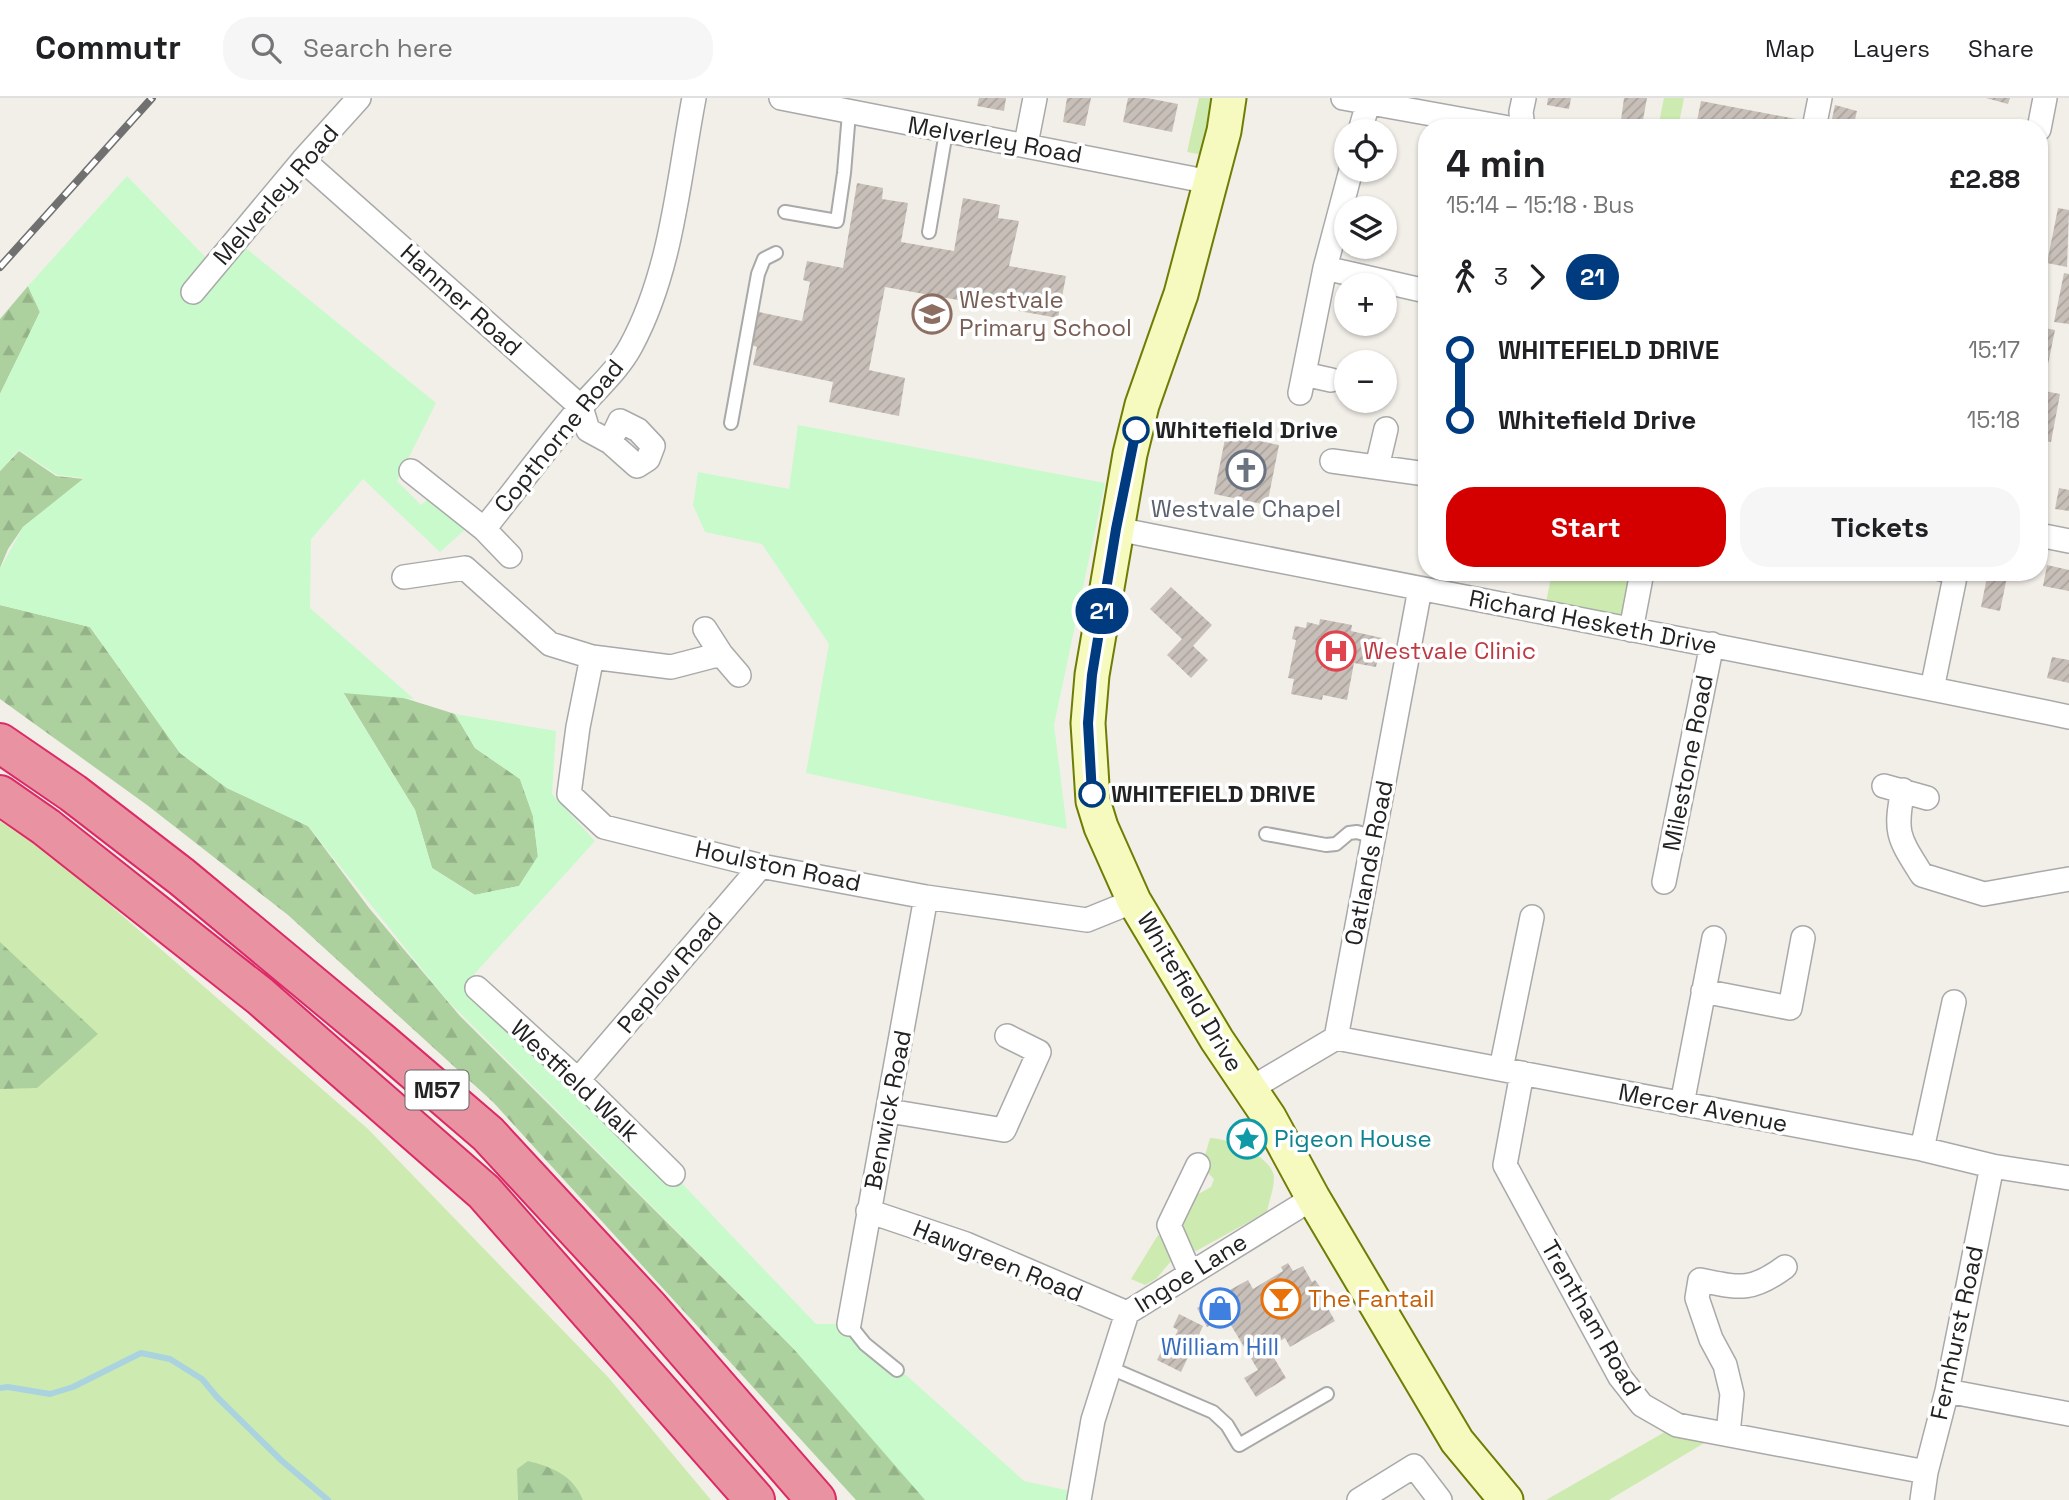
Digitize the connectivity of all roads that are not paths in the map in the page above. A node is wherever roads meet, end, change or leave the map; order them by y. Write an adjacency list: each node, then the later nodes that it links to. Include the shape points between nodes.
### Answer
1 (359, 98): 19 (street, Melverley Road)
2 (694, 98): 29 (street, Copthorne Road, via 655,290 631,348)
3 (780, 98): 11 (street, Melverley Road)
4 (1035, 98): 18 (street)
5 (1229, 98): 20 (main road, Whitefield Drive)
6 (1343, 98): 10 (street)
7 (1524, 98): 14 (street)
8 (1820, 98): 15 (street)
9 (2045, 98): 16 (street)
10 (1368, 103): 12 (street); 13 (street)
11 (860, 109): 17 (street, Melverley Road); 22 (lane, via 837,220)
12 (1363, 119)
13 (1458, 119)
14 (1522, 119)
15 (1816, 119)
16 (2041, 119)
17 (946, 132): 18 (street, Melverley Road); 23 (lane)
18 (1026, 144): 20 (street, Melverley Road)
19 (303, 160): 27 (street, Melverley Road); 29 (street, Hanmer Road)
20 (1210, 182): 38 (main road, Whitefield Drive, via 1181,294 1142,405)
21 (1347, 182): 25 (street)
22 (785, 212)
23 (929, 232)
24 (776, 253): 30 (lane, via 764,259 758,274)
25 (1325, 268): 26 (street); 28 (street, via 1302,384)
26 (1418, 288)
27 (193, 292)
28 (1331, 380)
29 (581, 407): 32 (street, Hanmer Road, via 587,430); 37 (street, Copthorne Road)
30 (731, 423)
31 (1387, 429): 34 (street)
32 (610, 442)
33 (1332, 461): 34 (street)
34 (1377, 467): 36 (street)
35 (411, 471): 37 (street, Copthorne Road)
36 (1418, 473)
37 (484, 529): 41 (street, Copthorne Road)
38 (1116, 529): 45 (street, Richard Hesketh Drive); 63 (main road, Whitefield Drive, via 1092,675 1090,776 1101,827)
39 (2048, 537): 40 (street)
40 (2069, 541)
41 (510, 556)
42 (404, 577): 50 (street, via 465,568 550,644)
43 (1640, 581): 47 (street)
44 (1955, 581): 52 (street)
45 (1420, 589): 47 (street, Richard Hesketh Drive); 58 (street, Oatlands Road)
46 (705, 629): 49 (street)
47 (1631, 630): 48 (street, Richard Hesketh Drive)
48 (1712, 644): 52 (street, Richard Hesketh Drive); 61 (street, Milestone Road)
49 (721, 654): 50 (street, via 671,667); 51 (street)
50 (592, 657): 59 (street, Houlston Road, via 569,794 604,827)
51 (739, 675)
52 (1932, 689): 53 (street, Richard Hesketh Drive)
53 (2069, 717)
54 (0, 743): 96 (highway, M57, via 182,877 488,1134 649,1308)
55 (0, 795): 95 (highway, M57, via 260,996 484,1192)
56 (1927, 798): 60 (street, via 1894,788 1900,840 1922,875 1984,894)
57 (1266, 834): 58 (lane, via 1326,845 1336,844 1349,832)
58 (1374, 838): 71 (street, Oatlands Road)
59 (761, 866): 62 (street, Houlston Road); 73 (street, Peplow Road)
60 (2069, 879)
61 (1664, 882)
62 (926, 897): 63 (street, Houlston Road, via 1087,920); 76 (street, Benwick Road)
63 (1134, 901): 74 (main road, Whitefield Drive)
64 (1532, 917): 72 (street, Trentham Road)
65 (1714, 938): 68 (street)
66 (1803, 938): 68 (street, via 1790,1008)
67 (477, 988): 73 (street, Westfield Walk)
68 (1703, 991): 75 (street)
69 (1954, 1002): 77 (street)
70 (1007, 1036): 76 (street, via 1040,1052 1004,1130)
71 (1336, 1038): 72 (street, Mercer Avenue); 74 (street)
72 (1511, 1071): 75 (street, Mercer Avenue); 93 (street, Trentham Road, via 1505,1165 1620,1377 1642,1405 1677,1425)
73 (578, 1080): 80 (street, Westfield Walk)
74 (1250, 1089): 82 (main road, Whitefield Drive)
75 (1682, 1104): 77 (street, Mercer Avenue)
76 (889, 1111): 83 (street, Benwick Road)
77 (1922, 1149): 79 (street, Mercer Avenue)
78 (1198, 1165): 85 (street, via 1169,1225)
79 (1992, 1166): 81 (street, Mercer Avenue); 90 (street, Fernhurst Road)
80 (673, 1174)
81 (2069, 1178)
82 (1313, 1198): 85 (street, Ingoe Lane); 100 (main road, Whitefield Drive, via 1457,1441)
83 (868, 1211): 86 (street, Hawgreen Road, via 966,1244); 87 (street, Benwick Road)
84 (1785, 1267): 93 (street, via 1764,1282 1740,1288 1700,1280 1697,1298 1732,1394)
85 (1190, 1273): 86 (street, Ingoe Lane)
86 (1126, 1313): 88 (street, Ingoe Lane)
87 (849, 1324): 89 (lane)
88 (1108, 1367): 91 (lane, via 1220,1417 1239,1445); 97 (street, Ingoe Lane)
89 (897, 1370)
90 (1947, 1391): 92 (street); 94 (street, Fernhurst Road)
91 (1327, 1394)
92 (2069, 1414)
93 (1728, 1434): 94 (street, Trentham Road)
94 (1926, 1472): 101 (street, Fernhurst Road)
95 (755, 1500)
96 (816, 1500)
97 (1079, 1500)
98 (1359, 1500): 99 (street, via 1414,1466)
99 (1440, 1500)
100 (1506, 1500)
101 (1922, 1500)

